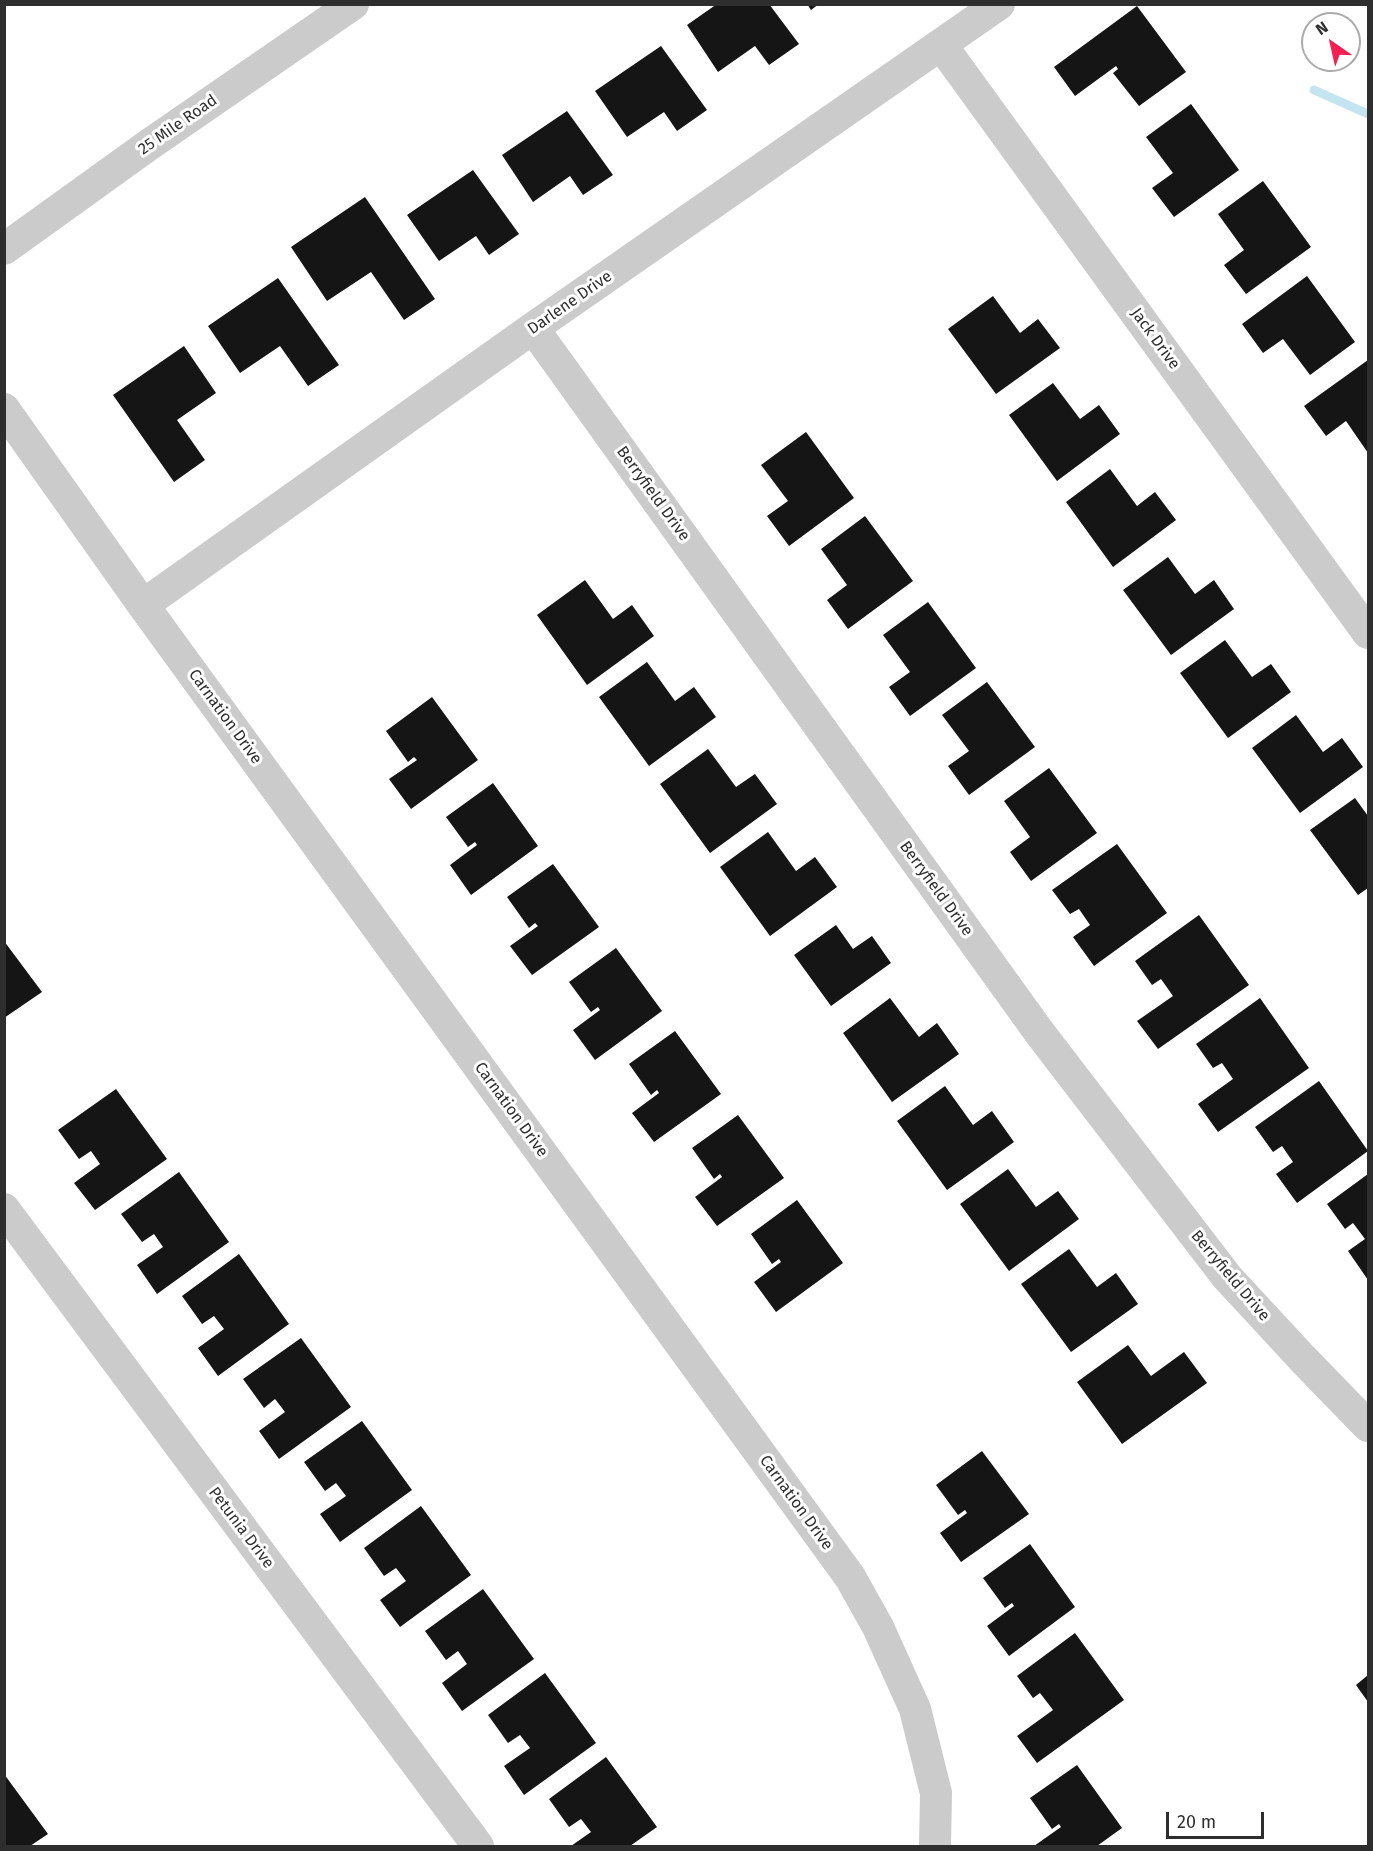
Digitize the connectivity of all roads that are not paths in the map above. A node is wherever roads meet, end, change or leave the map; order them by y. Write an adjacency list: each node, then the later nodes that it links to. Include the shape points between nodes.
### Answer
1 (353, 4): 4 (street, 25 Mile Road)
2 (999, 4): 3 (street, Darlene Drive)
3 (942, 46): 5 (street, Darlene Drive); 8 (street, Jack Drive)
4 (4, 249)
5 (533, 328): 7 (street, Darlene Drive); 10 (street, Berryfield Drive, via 1039,1032 1227,1277)
6 (4, 409): 7 (street, Carnation Drive)
7 (143, 604): 12 (street, Carnation Drive, via 850,1576 915,1709 936,1793)
8 (1368, 633)
9 (4, 1209): 11 (street, Petunia Drive)
10 (1368, 1425)
11 (478, 1846)
12 (935, 1846)

